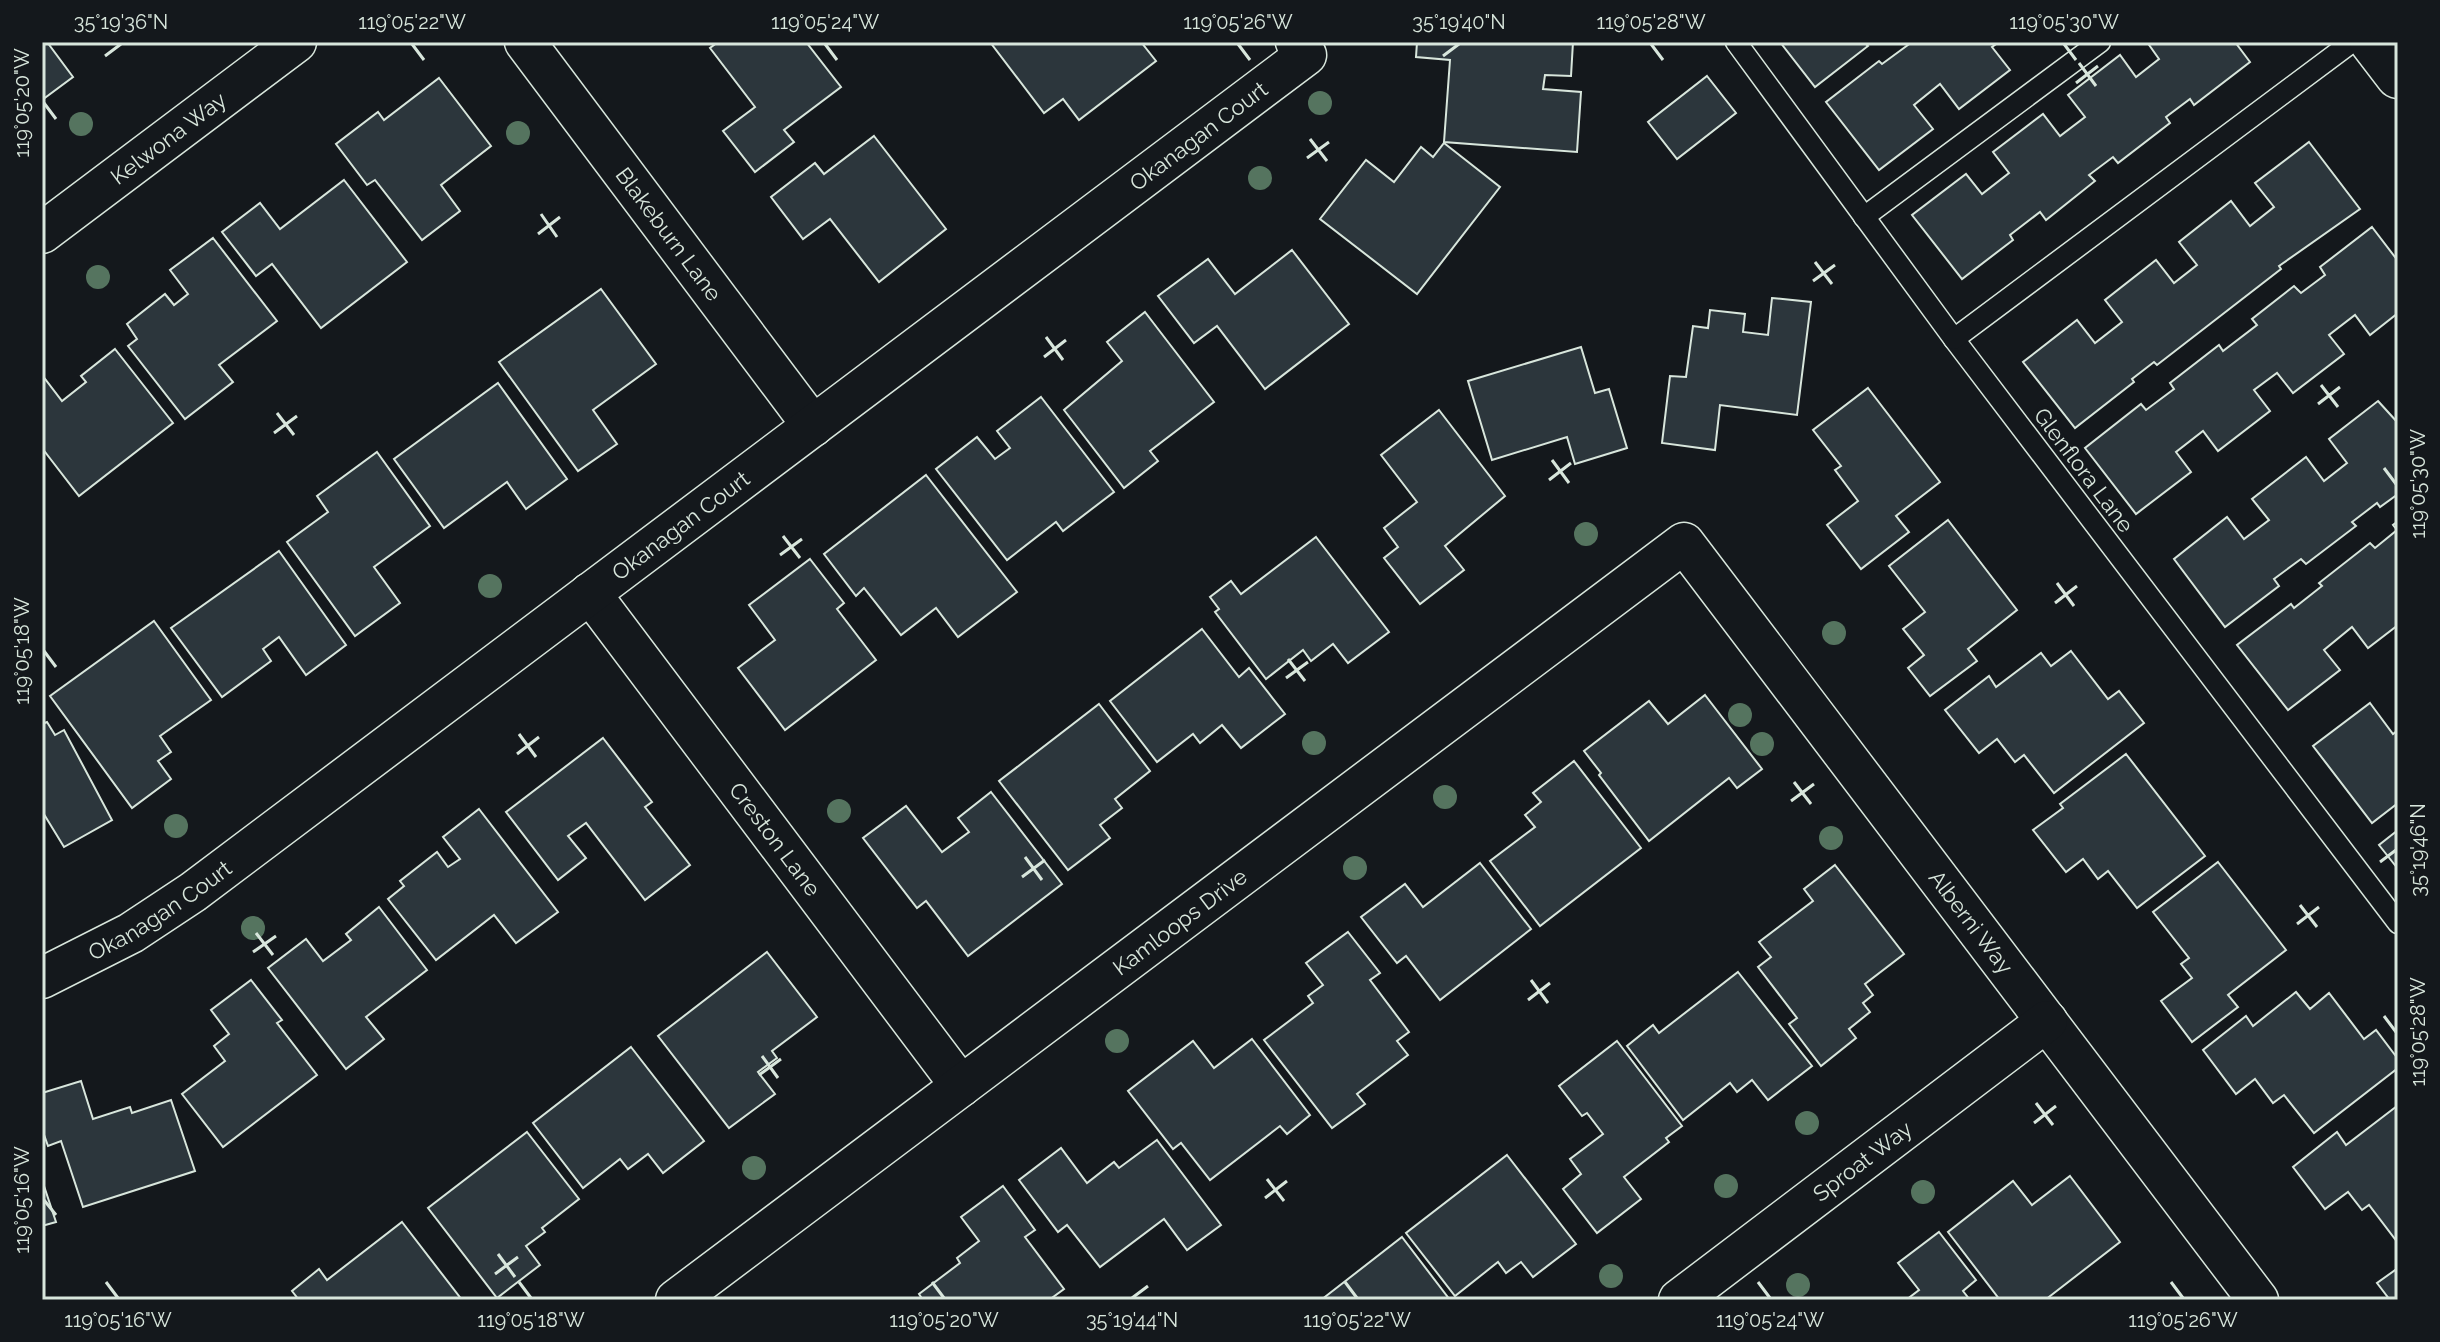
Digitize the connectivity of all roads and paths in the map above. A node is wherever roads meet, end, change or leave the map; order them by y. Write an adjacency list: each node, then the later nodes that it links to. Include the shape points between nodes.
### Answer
1 (296, 42): 10 (street, Kelwona Way)
2 (525, 42): 12 (street, Blakeburn Lane)
3 (1736, 42): 9 (lane, Glenflora Lane)
4 (2100, 42): 9 (lane)
5 (2352, 42): 11 (lane)
6 (2372, 42): 8 (main road)
7 (1301, 48): 12 (street, Okanagan Court)
8 (2398, 76)
9 (1864, 217): 11 (lane, Glenflora Lane)
10 (42, 233)
11 (1954, 339): 15 (lane, Glenflora Lane)
12 (813, 426): 14 (street, Okanagan Court)
13 (1684, 543): 17 (street, Alberni Way); 18 (street, Kamloops Drive)
14 (590, 593): 16 (street, Okanagan Court, via 193,892 131,933); 18 (street, Creston Lane)
15 (2398, 923)
16 (42, 978)
17 (2047, 1021): 20 (street, Sproat Way); 21 (street, Alberni Way)
18 (961, 1086): 19 (street, Kamloops Drive)
19 (676, 1300)
20 (1679, 1300)
21 (2258, 1300)

